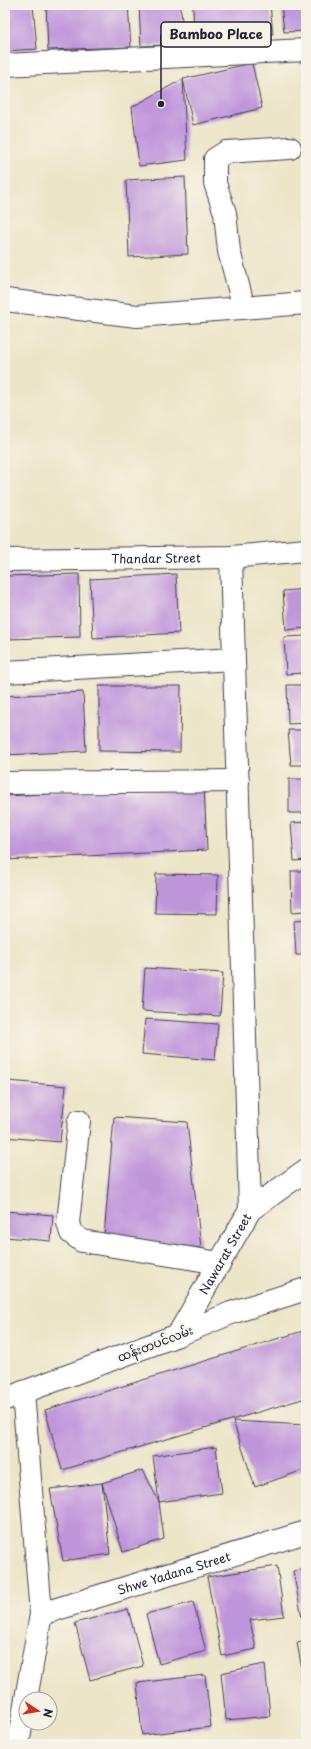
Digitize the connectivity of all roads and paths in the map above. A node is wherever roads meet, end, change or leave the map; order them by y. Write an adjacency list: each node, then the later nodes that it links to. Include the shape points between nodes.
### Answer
1 (306, 50): 2 (street)
2 (5, 65)
3 (290, 148): 6 (street, via 226,152 215,159 215,183 225,213 229,251)
4 (5, 300): 6 (street, via 137,316)
5 (306, 303): 6 (street)
6 (244, 308)
7 (306, 550): 8 (street, Thandar Street)
8 (231, 557): 9 (street, Thandar Street); 10 (street)
9 (5, 560)
10 (234, 659): 11 (street); 12 (street)
11 (5, 672)
12 (238, 781): 13 (street); 16 (street)
13 (5, 783)
14 (79, 1122): 17 (street, via 68,1223 71,1234 82,1241)
15 (306, 1170): 16 (street, Nawarat Street)
16 (250, 1210): 17 (street, Nawarat Street)
17 (220, 1263): 19 (street, Nawarat Street)
18 (306, 1289): 19 (street, ထန်းတပင်လမ်း, via 231,1313)
19 (178, 1335): 20 (street, ထန်းတပင်လမ်း)
20 (14, 1395): 22 (street)
21 (306, 1532): 22 (street, Shwe Yadana Street)
22 (40, 1614): 23 (street)
23 (18, 1744)

